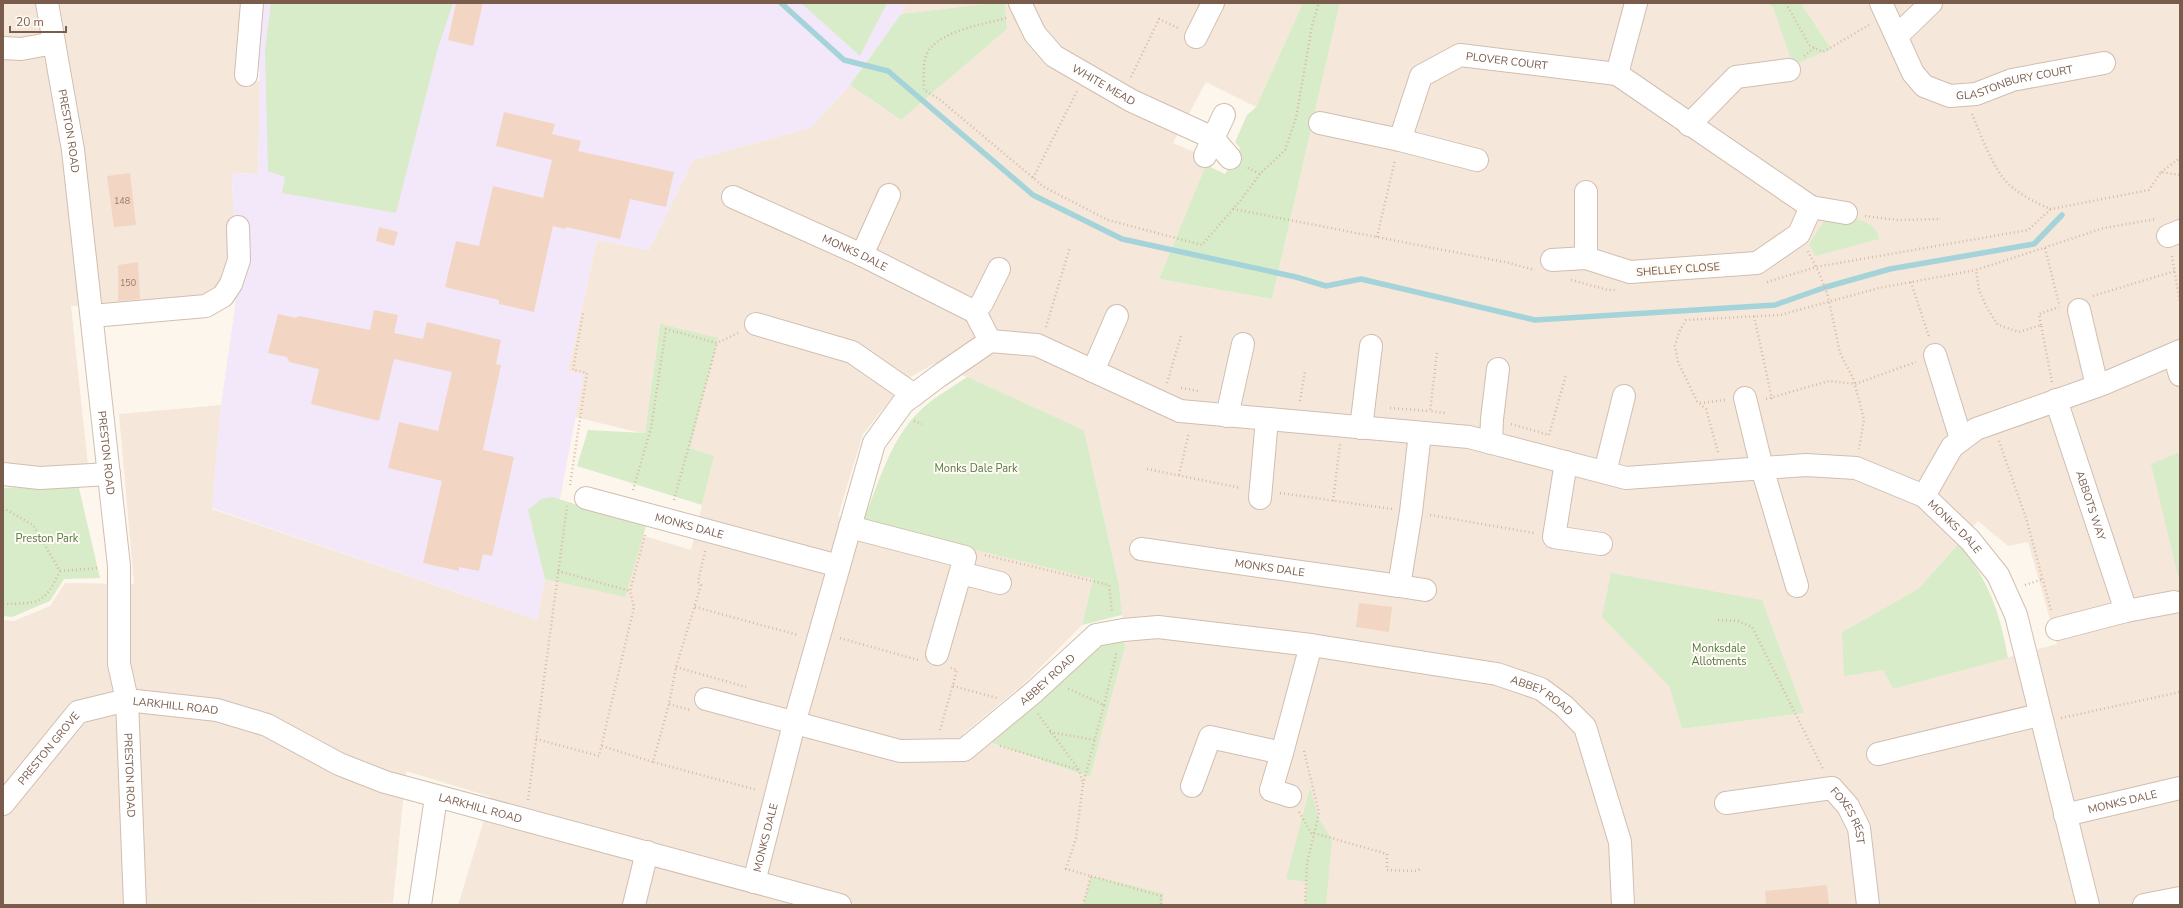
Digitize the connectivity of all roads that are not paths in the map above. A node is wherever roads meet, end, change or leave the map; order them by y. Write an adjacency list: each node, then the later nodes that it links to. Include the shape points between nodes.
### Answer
1 (47, 3): 10 (street, PRESTON ROAD)
2 (252, 3): 15 (street)
3 (1213, 3): 9 (street)
4 (1636, 3): 14 (street)
5 (1931, 3): 8 (street)
6 (1022, 8): 20 (street, WHITE MEAD, via 1035,34 1054,56)
7 (1884, 9): 8 (street, GLASTONBURY COURT)
8 (1896, 36): 12 (street, GLASTONBURY COURT, via 1913,73 1924,86 1950,96 1976,94 2012,80)
9 (1196, 37)
10 (54, 43): 11 (street, via 21,49); 35 (street, PRESTON ROAD, via 73,150)
11 (3, 48)
12 (2104, 63)
13 (1789, 70): 18 (street, via 1736,77)
14 (1617, 74): 18 (street); 19 (street, PLOVER COURT, via 1460,55 1421,76)
15 (246, 75)
16 (1224, 115): 20 (street)
17 (1320, 123): 19 (street)
18 (1689, 125): 26 (street)
19 (1400, 140): 22 (street)
20 (1209, 147): 21 (street)
21 (1230, 158)
22 (1477, 160)
23 (1586, 192): 30 (street)
24 (889, 195): 29 (street)
25 (733, 197): 29 (street, MONKS DALE)
26 (1811, 207): 27 (street); 30 (street, SHELLEY CLOSE, via 1799,234 1757,263 1630,272)
27 (1846, 213)
28 (238, 227): 35 (street, via 239,260 231,284 223,296 206,306)
29 (862, 255): 34 (street, MONKS DALE)
30 (1586, 258): 31 (street)
31 (1552, 260)
32 (999, 269): 34 (street)
33 (2084, 304): 46 (street)
34 (975, 312): 38 (street)
35 (92, 316): 61 (street, PRESTON ROAD)
36 (1117, 316): 44 (street)
37 (756, 324): 47 (street, via 852,352)
38 (990, 341): 44 (street, MONKS DALE, via 1037,345); 47 (street, MONKS DALE)
39 (1243, 344): 51 (street)
40 (1371, 346): 53 (street, via 1364,406)
41 (2177, 352): 45 (street); 46 (street)
42 (1934, 355): 55 (street)
43 (1498, 369): 56 (street)
44 (1093, 371): 51 (street, MONKS DALE, via 1180,411)
45 (2180, 375)
46 (2097, 386): 50 (street)
47 (914, 395): 65 (street, MONKS DALE, via 903,403 874,443)
48 (1624, 396): 59 (street)
49 (1745, 398): 58 (street)
50 (2056, 400): 55 (street, via 1976,429); 75 (street, ABBOTS WAY)
51 (1227, 416): 52 (street, MONKS DALE)
52 (1267, 419): 53 (street, MONKS DALE); 62 (street)
53 (1352, 427): 54 (street, MONKS DALE)
54 (1420, 433): 56 (street, MONKS DALE, via 1470,437); 71 (street)
55 (1961, 439): 64 (street, via 1945,458)
56 (1491, 443): 57 (street, MONKS DALE)
57 (1566, 462): 59 (street, MONKS DALE); 66 (street, via 1554,537)
58 (1762, 468): 59 (street, MONKS DALE, via 1626,478); 64 (street, MONKS DALE, via 1806,465 1856,468); 72 (street)
59 (1604, 472)
60 (3, 474): 61 (street, via 40,478)
61 (108, 474): 80 (street, PRESTON ROAD, via 119,566 119,664)
62 (1260, 494)
63 (574, 495): 69 (street, MONKS DALE)
64 (1924, 496): 81 (street, MONKS DALE, via 1970,540 1998,575 2016,614)
65 (850, 527): 68 (street); 69 (street, MONKS DALE)
66 (1601, 544)
67 (1141, 549): 71 (street, MONKS DALE)
68 (963, 565): 70 (street); 78 (street)
69 (839, 566): 82 (street, MONKS DALE)
70 (1000, 583)
71 (1399, 586): 73 (street, MONKS DALE)
72 (1797, 586)
73 (1425, 590)
74 (2174, 602): 75 (street)
75 (2126, 611): 76 (street)
76 (2057, 629)
77 (1311, 645): 82 (street, ABBEY ROAD, via 1158,627 1096,635 1024,701 964,750 900,751); 83 (street); 99 (street, ABBEY ROAD, via 1497,674 1541,690 1564,706 1585,728 1612,814 1620,842)
78 (935, 659)
79 (706, 699): 82 (street)
80 (127, 700): 88 (street, LARKHILL ROAD, via 217,710 267,725 339,764 385,782); 90 (street, PRESTON GROVE, via 78,712); 95 (street, PRESTON ROAD)
81 (2040, 719): 84 (street); 91 (street, MONKS DALE)
82 (794, 724): 93 (street, MONKS DALE)
83 (1282, 753): 85 (street, via 1210,737); 87 (street)
84 (1878, 754)
85 (1192, 786)
86 (2180, 788): 91 (street, MONKS DALE)
87 (1280, 793)
88 (436, 797): 92 (street, LARKHILL ROAD); 96 (street)
89 (1726, 803): 100 (street, FOXES REST, via 1832,788 1848,806 1858,828)
90 (3, 804)
91 (2065, 814): 101 (street, MONKS DALE)
92 (648, 852): 93 (street, LARKHILL ROAD); 97 (street)
93 (754, 882): 98 (street, LARKHILL ROAD)
94 (2180, 898): 102 (street)
95 (135, 905)
96 (420, 905)
97 (634, 905)
98 (840, 905)
99 (1623, 905)
100 (1868, 905)
101 (2088, 905)
102 (2144, 905)

